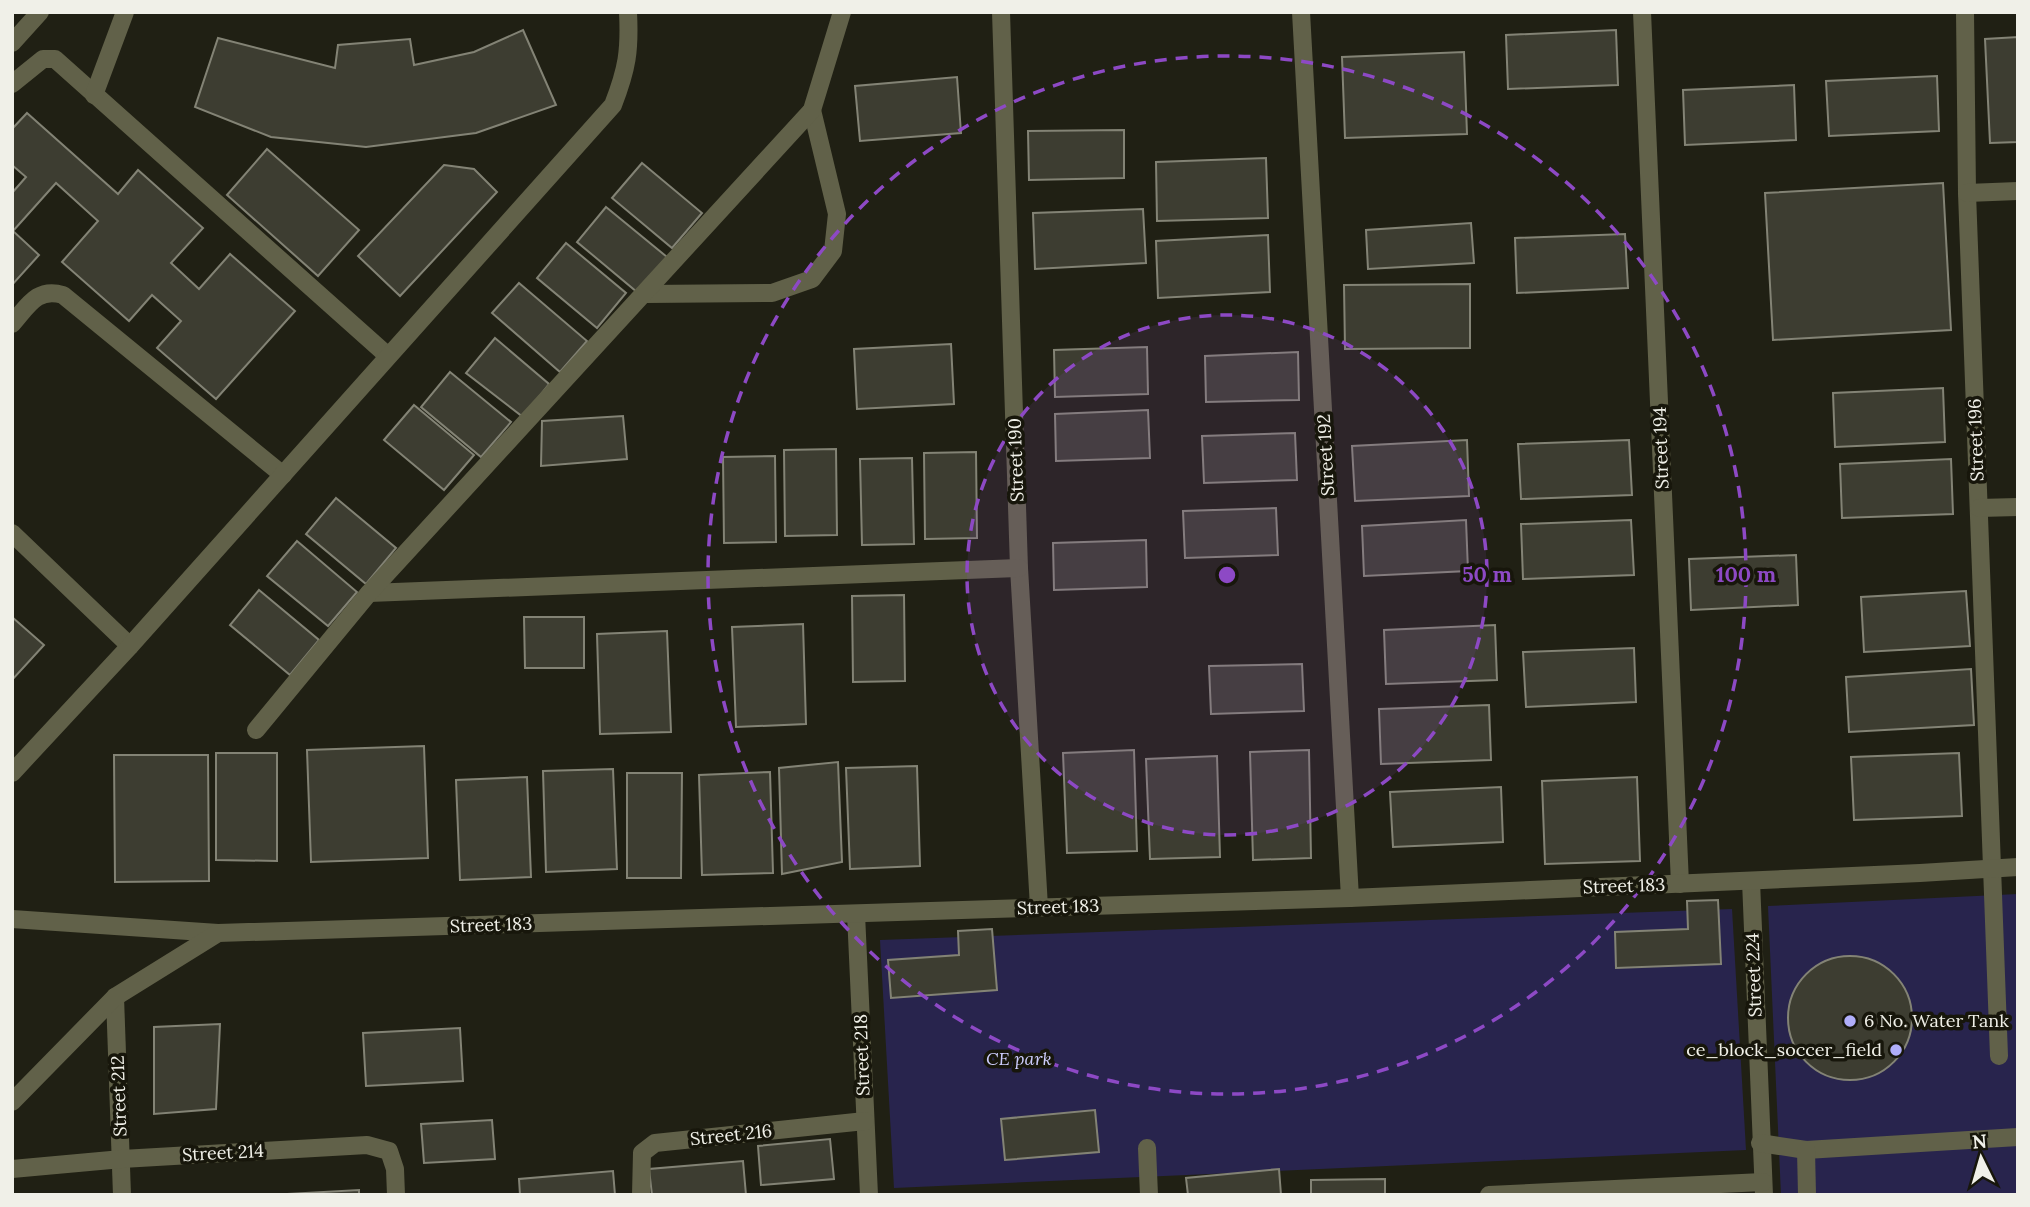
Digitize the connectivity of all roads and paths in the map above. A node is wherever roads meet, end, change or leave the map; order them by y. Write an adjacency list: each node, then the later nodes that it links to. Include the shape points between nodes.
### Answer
1 (40, 12): 9 (street)
2 (125, 12): 11 (street)
3 (628, 12): 17 (street, via 625,74 613,105)
4 (842, 12): 12 (street)
5 (1001, 12): 22 (street, Street 190)
6 (1301, 12): 31 (street, Street 192)
7 (1642, 12): 30 (street, Street 194)
8 (1965, 12): 14 (street, Street 196)
9 (12, 43)
10 (12, 84): 11 (street, via 43,59 55,59)
11 (94, 95): 17 (street)
12 (812, 110): 15 (street); 15 (street, via 837,214 833,251 812,279 772,293)
13 (2018, 191): 14 (street)
14 (1967, 193): 20 (street, Street 196)
15 (645, 294): 23 (street)
16 (12, 324): 18 (street, via 40,294 63,295)
17 (388, 356): 18 (street)
18 (283, 475): 24 (street)
19 (2018, 507): 20 (street)
20 (1979, 508): 28 (street, Street 196)
21 (12, 533): 24 (street)
22 (1019, 568): 23 (street); 32 (street, Street 190)
23 (369, 593): 25 (street)
24 (130, 646): 26 (street)
25 (256, 730)
26 (12, 773)
27 (2018, 867): 28 (street, Street 183)
28 (1991, 868): 29 (street, Street 183); 37 (street, Street 196)
29 (1751, 881): 30 (street, Street 183); 41 (street, Street 224)
30 (1680, 884): 31 (street, Street 183)
31 (1350, 898): 32 (street, Street 183)
32 (1039, 907): 33 (street, Street 183)
33 (856, 914): 35 (street, Street 183); 39 (street, Street 218)
34 (12, 919): 35 (street, Street 183)
35 (218, 933): 36 (street)
36 (115, 997): 38 (street); 44 (street, Street 212)
37 (1999, 1056)
38 (12, 1102)
39 (865, 1121): 49 (street, Street 216, via 654,1143 642,1153); 50 (street, Street 218)
40 (2018, 1137): 43 (street)
41 (1760, 1143): 43 (street); 46 (street, Street 224)
42 (1147, 1148): 51 (street)
43 (1806, 1150): 53 (street)
44 (122, 1159): 45 (street, Street 214); 47 (street, Street 212); 48 (street, Street 214, via 367,1145 389,1151)
45 (12, 1169)
46 (1763, 1189): 52 (street)
47 (122, 1195)
48 (396, 1195)
49 (641, 1195)
50 (869, 1195)
51 (1149, 1195)
52 (1489, 1195)
53 (1807, 1195)

